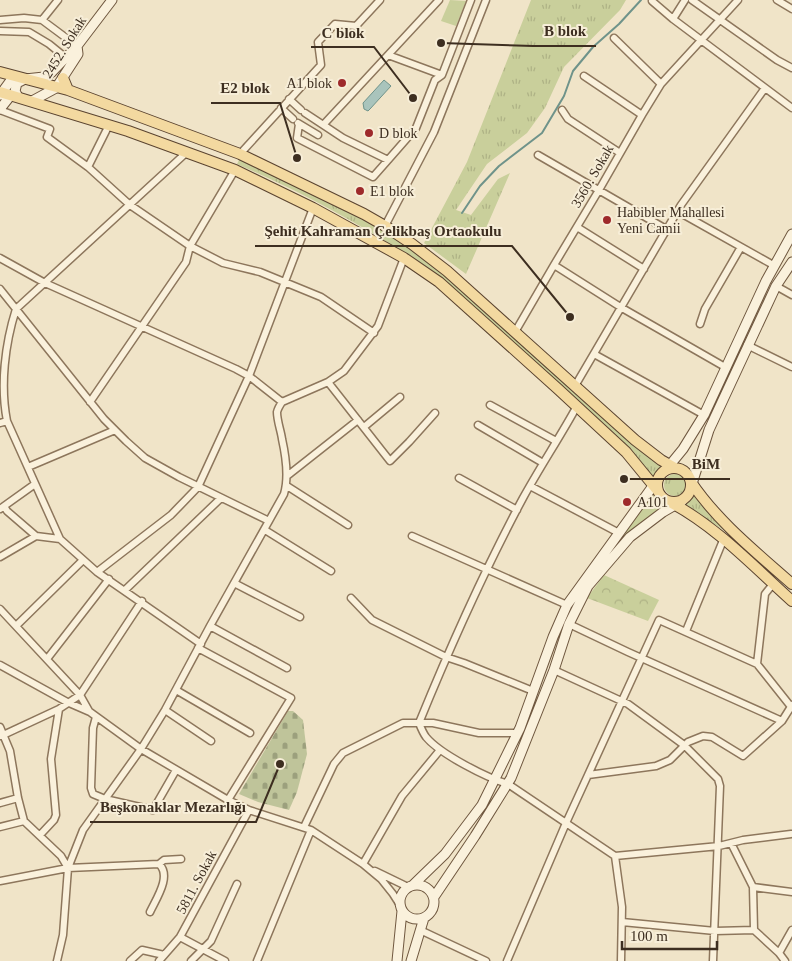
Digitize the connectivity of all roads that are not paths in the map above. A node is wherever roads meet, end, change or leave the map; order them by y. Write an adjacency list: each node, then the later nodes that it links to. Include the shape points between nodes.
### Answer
1 (58, 0): 15 (street)
2 (112, 0): 20 (street, 2452. Sokak)
3 (380, 0): 35 (street, via 356,26 335,24 318,42 321,65)
4 (439, 0): 21 (street)
5 (471, 0): 25 (street)
6 (486, 0): 57 (street, via 434,132)
7 (685, 0): 13 (street)
8 (692, 0): 16 (street)
9 (738, 0): 16 (street, 3560. Sokak)
10 (652, 1): 13 (street)
11 (781, 1): 12 (street)
12 (792, 9)
13 (673, 19): 19 (street)
14 (0, 20): 15 (street)
15 (42, 20): 20 (street)
16 (720, 20): 19 (street, 3560. Sokak); 23 (street)
17 (0, 31): 22 (street, via 29,32)
18 (614, 38): 30 (street)
19 (701, 40): 30 (street, 3560. Sokak); 32 (street)
20 (77, 46): 22 (street); 28 (street, 2452. Sokak, via 78,54)
21 (388, 55): 25 (street); 43 (street)
22 (65, 57): 29 (street, via 44,77)
23 (792, 68)
24 (0, 72): 26 (main road)
25 (442, 75): 50 (street, via 436,80 416,128)
26 (14, 76): 29 (main road); 34 (street)
27 (584, 76): 41 (street)
28 (63, 78): 31 (street, 2452. Sokak); 33 (main road)
29 (25, 79): 31 (main road); 34 (street, via 17,82)
30 (662, 84): 41 (street, 3560. Sokak)
31 (56, 88): 33 (main road); 36 (street, 2452. Sokak)
32 (765, 88): 38 (street); 56 (street)
33 (68, 90): 48 (main road)
34 (6, 94): 36 (main road); 39 (street)
35 (289, 99): 37 (street); 43 (street)
36 (32, 101): 44 (main road)
37 (281, 108): 42 (street); 48 (street)
38 (792, 108)
39 (0, 109): 51 (street, via 50,129 47,137)
40 (562, 110): 47 (street, via 568,119)
41 (642, 115): 47 (street, 3560. Sokak)
42 (296, 122): 45 (street); 50 (street, via 297,138 373,176)
43 (324, 124): 50 (street)
44 (109, 125): 46 (main road); 51 (street)
45 (318, 135)
46 (187, 152): 52 (main road); 54 (street)
47 (620, 153): 53 (street, 3560. Sokak)
48 (240, 154): 57 (main road)
49 (538, 155): 53 (street)
50 (388, 160)
51 (88, 167): 54 (street)
52 (235, 170): 55 (main road); 61 (street)
53 (599, 190): 58 (street, 3560. Sokak); 59 (street)
54 (130, 205): 61 (street); 70 (street)
55 (313, 208): 64 (main road); 69 (street)
56 (678, 211): 59 (street); 62 (street)
57 (385, 226): 78 (main road, via 433,259)
58 (577, 227): 66 (street, 3560. Sokak); 68 (street)
59 (666, 229): 68 (street)
60 (792, 234): 67 (street)
61 (190, 246): 69 (street, via 223,264); 77 (street, via 186,262)
62 (742, 247): 67 (street); 76 (street)
63 (0, 258): 70 (street)
64 (404, 258): 79 (street); 91 (main road, via 439,282)
65 (792, 262): 71 (street)
66 (554, 264): 75 (street); 78 (street, 3560. Sokak)
67 (775, 266): 82 (street)
68 (644, 269): 75 (street)
69 (285, 280): 79 (street, via 321,297); 84 (street)
70 (45, 283): 74 (street); 77 (street)
71 (776, 286): 73 (street); 80 (street)
72 (0, 289): 74 (street)
73 (792, 295)
74 (16, 308): 88 (street); 95 (street, via 3,373 2,405)
75 (622, 308): 81 (street); 82 (street)
76 (700, 324)
77 (141, 328): 84 (street); 88 (street)
78 (515, 332): 86 (main road)
79 (374, 333): 85 (street, via 344,371)
80 (747, 345): 83 (street); 107 (street, via 708,430)
81 (594, 354): 86 (street); 93 (street)
82 (725, 367): 93 (street)
83 (792, 367)
84 (249, 376): 89 (street); 111 (street)
85 (328, 382): 89 (street); 94 (street)
86 (575, 386): 103 (main road)
87 (400, 397): 98 (street)
88 (90, 402): 99 (street)
89 (282, 402): 104 (street, via 277,412)
90 (490, 405): 100 (street)
91 (577, 406): 100 (street); 108 (main road)
92 (435, 413): 98 (street, via 390,461)
93 (704, 415): 103 (street)
94 (358, 420): 98 (street); 104 (street)
95 (8, 421): 96 (street); 102 (street)
96 (0, 423)
97 (478, 425): 101 (street)
98 (364, 427)
99 (115, 430): 102 (street); 111 (street, via 145,458)
100 (556, 441): 101 (street)
101 (543, 464): 110 (street)
102 (28, 467): 106 (street)
103 (670, 468): 107 (main road, via 686,472); 108 (main road)
104 (287, 476): 109 (street)
105 (459, 478): 115 (street)
106 (35, 484): 114 (street); 123 (street)
107 (691, 484): 113 (main road, via 686,498); 132 (main road, via 727,525)
108 (656, 485): 113 (main road, via 660,496); 119 (street)
109 (287, 486): 116 (street); 117 (street)
110 (530, 486): 115 (street); 119 (street)
111 (198, 487): 112 (street); 128 (street, via 171,514)
112 (221, 498): 116 (street); 133 (street)
113 (676, 503): 122 (main road); 140 (street, via 630,537 588,586)
114 (2, 507): 120 (street)
115 (517, 510): 126 (street)
116 (269, 521): 118 (street)
117 (348, 524)
118 (265, 530): 127 (street); 130 (street)
119 (619, 533): 137 (street)
120 (36, 536): 123 (street); 124 (street)
121 (412, 536): 126 (street)
122 (724, 538): 131 (main road); 143 (street)
123 (60, 539): 125 (street)
124 (0, 557)
125 (83, 560): 128 (street); 141 (street)
126 (487, 570): 137 (street); 145 (street)
127 (331, 571)
128 (97, 572): 129 (street)
129 (109, 579): 133 (street); 146 (street)
130 (234, 583): 139 (street); 142 (street)
131 (773, 584): 136 (main road); 148 (street, via 765,594)
132 (792, 584)
133 (125, 590): 135 (street)
134 (351, 598): 145 (street, via 372,620)
135 (142, 601): 144 (street); 154 (street)
136 (792, 601)
137 (567, 605): 153 (street)
138 (0, 611): 141 (street)
139 (300, 617)
140 (569, 624): 147 (street); 151 (street)
141 (16, 626): 146 (street)
142 (210, 626): 144 (street); 150 (street)
143 (686, 631): 147 (street, via 659,620); 148 (street)
144 (200, 646): 152 (street); 178 (street, via 291,698)
145 (446, 657): 153 (street); 163 (street)
146 (47, 659): 154 (street)
147 (642, 659): 155 (street); 162 (street)
148 (757, 664): 157 (street)
149 (0, 665): 156 (street)
150 (287, 668)
151 (554, 670): 155 (street); 175 (street)
152 (176, 690): 159 (street); 165 (street)
153 (533, 691): 166 (street)
154 (80, 695): 156 (street); 160 (street)
155 (621, 700): 169 (street); 173 (street)
156 (67, 702): 158 (street); 160 (street)
157 (792, 706): 162 (street)
158 (59, 710): 167 (street); 187 (street, via 51,759 56,814)
159 (165, 710): 168 (street); 170 (street)
160 (90, 712): 161 (street)
161 (96, 717): 170 (street); 177 (street, via 91,788 93,794)
162 (782, 721): 169 (street, via 743,756 712,737 703,736)
163 (419, 723): 166 (street, via 479,733); 171 (street, via 426,737); 184 (street, via 403,723 343,753 334,764)
164 (0, 727): 167 (street)
165 (250, 733)
166 (518, 733): 174 (street)
167 (2, 736): 176 (street, via 10,751)
168 (211, 741)
169 (684, 745): 173 (street, via 670,760 656,766); 189 (street, via 718,779)
170 (141, 749): 172 (street); 177 (street)
171 (440, 750): 174 (street); 193 (street, via 402,796)
172 (176, 770): 177 (street, via 153,810); 178 (street)
173 (588, 775): 182 (street)
174 (494, 780): 175 (street); 197 (street, via 482,805 445,854)
175 (508, 784): 182 (street); 200 (street)
176 (18, 798): 179 (street); 181 (street)
177 (105, 799): 194 (street, via 83,830)
178 (228, 800): 180 (street)
179 (0, 803)
180 (248, 810): 184 (street); 209 (street, 5811. Sokak)
181 (24, 821): 183 (street); 187 (street)
182 (566, 823): 190 (street); 222 (street)
183 (0, 827)
184 (304, 827): 185 (street)
185 (311, 830): 193 (street); 218 (street)
186 (792, 833): 188 (street)
187 (40, 835): 194 (street)
188 (731, 843): 189 (street); 198 (street)
189 (719, 846): 190 (street); 208 (street)
190 (614, 856): 204 (street)
191 (181, 859): 192 (street, via 164,860)
192 (159, 864): 194 (street); 202 (street, via 164,880)
193 (363, 864): 197 (street); 201 (street, via 381,880)
194 (68, 868): 195 (street); 213 (street, via 63,935)
195 (0, 881)
196 (237, 884): 210 (street, via 211,941)
197 (410, 886): 200 (street, via 423,886); 201 (street, via 401,895)
198 (753, 887): 199 (street); 206 (street)
199 (792, 892)
200 (434, 897): 203 (street, via 434,907)
201 (401, 908): 203 (street, via 409,918); 219 (street)
202 (150, 912)
203 (424, 918): 205 (street)
204 (622, 922): 208 (street); 223 (street)
205 (420, 930): 220 (street); 221 (street)
206 (754, 930): 208 (street); 211 (street)
207 (792, 930): 211 (street)
208 (715, 931): 224 (street)
209 (180, 938): 210 (street); 212 (street, 5811. Sokak)
210 (203, 949): 216 (street); 217 (street)
211 (779, 953): 225 (street)
212 (164, 955): 214 (street, via 142,950); 215 (street, 5811. Sokak)
213 (57, 961)
214 (130, 961)
215 (159, 961)
216 (191, 961)
217 (225, 961)
218 (257, 961)
219 (397, 961)
220 (411, 961)
221 (486, 961)
222 (508, 961)
223 (621, 961)
224 (713, 961)
225 (785, 961)

